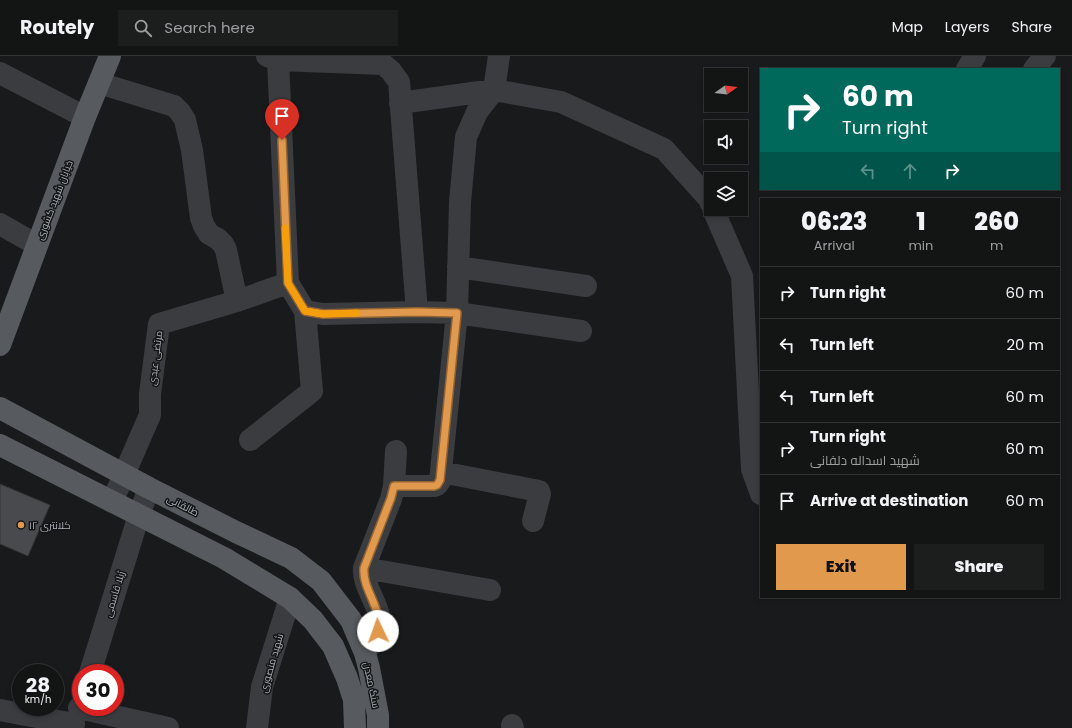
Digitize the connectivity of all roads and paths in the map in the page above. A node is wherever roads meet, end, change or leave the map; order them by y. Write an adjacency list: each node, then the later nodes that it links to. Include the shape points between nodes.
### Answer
1 (110, 56): 9 (main road, خیابان شهید کشوری)
2 (499, 56): 10 (street)
3 (975, 56): 6 (street)
4 (1045, 56): 7 (street)
5 (272, 58): 11 (street, via 383,64 398,82); 18 (street)
6 (968, 68)
7 (1035, 68)
8 (0, 73): 12 (street)
9 (99, 83): 12 (main road, خیابان شهید کشوری); 20 (street, via 174,106 180,112 185,120 192,150 201,218 209,234 218,239 226,250)
10 (494, 90): 11 (street); 13 (street, via 561,102 664,149); 17 (street, via 477,112 466,137)
11 (400, 103): 22 (street)
12 (85, 117): 16 (main road, خیابان شهید کشوری)
13 (704, 193)
14 (716, 216): 34 (street, via 742,276 752,469)
15 (0, 224): 16 (street)
16 (37, 245): 25 (main road, خیابان شهید کشوری)
17 (458, 266): 19 (street); 23 (street)
18 (288, 283): 20 (street, مرتضی عبدی); 21 (street)
19 (586, 286)
20 (237, 301): 31 (street, مرتضی عبدی, via 159,324 150,394 150,415)
21 (305, 311): 22 (street, via 323,314); 27 (street, via 312,391)
22 (417, 312): 23 (street)
23 (457, 313): 24 (street); 30 (street)
24 (581, 331)
25 (0, 345)
26 (0, 408): 31 (main road, طالقانی)
27 (250, 440)
28 (0, 445): 35 (main road)
29 (396, 451): 32 (street)
30 (441, 472): 32 (street, via 437,485); 37 (street, via 539,491)
31 (124, 474): 33 (main road, طالقانی); 35 (street)
32 (394, 486): 38 (street)
33 (149, 488): 36 (street, ژیلا قاسمی); 41 (main road, طالقانی, via 291,558 321,581)
34 (760, 491)
35 (112, 502): 36 (main road)
36 (138, 515): 40 (main road, via 224,558); 43 (street, ژیلا قاسمی)
37 (532, 521)
38 (364, 568): 39 (street); 42 (street, via 363,575 380,623)
39 (490, 590)
40 (290, 598): 48 (street, شهید منصوری, via 262,687); 49 (main road, via 313,620 333,646 348,678 354,700)
41 (351, 620): 42 (main road, سنگ معدن)
42 (365, 653): 50 (main road, سنگ معدن, via 378,715)
43 (93, 664)
44 (0, 710): 45 (street)
45 (72, 715)
46 (84, 716): 47 (street)
47 (159, 727)
48 (257, 728)
49 (355, 728)
50 (378, 728)

